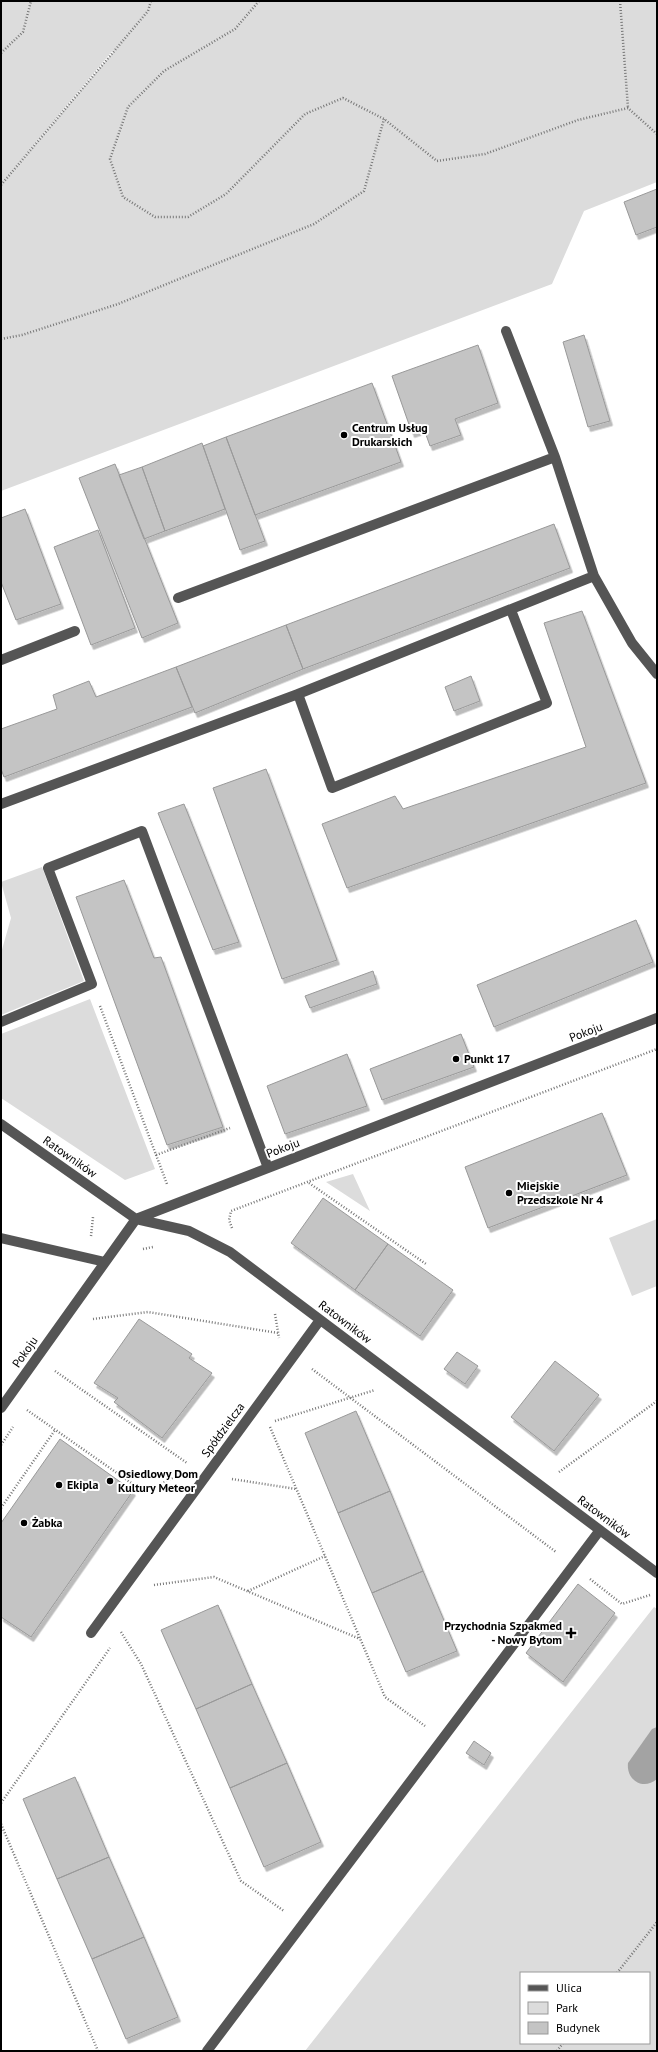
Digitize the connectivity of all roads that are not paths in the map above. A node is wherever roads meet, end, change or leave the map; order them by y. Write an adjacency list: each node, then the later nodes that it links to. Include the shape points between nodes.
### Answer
1 (506, 331): 2 (street)
2 (555, 457): 3 (street); 4 (street)
3 (594, 576): 5 (street); 8 (street, via 632,643)
4 (178, 598)
5 (511, 610): 9 (street); 9 (street, via 548,703 332,788)
6 (75, 631): 7 (street)
7 (1, 660)
8 (657, 674)
9 (298, 694): 10 (street)
10 (1, 804)
11 (657, 1018): 14 (street, Pokoju)
12 (1, 1022): 14 (street, via 92,984 48,868 142,831)
13 (1, 1124): 15 (street, Ratowników)
14 (268, 1168): 15 (street, Pokoju)
15 (136, 1219): 17 (street, Pokoju); 18 (street, Ratowników, via 189,1231 230,1252)
16 (1, 1238): 17 (street)
17 (104, 1262): 19 (street, Pokoju)
18 (320, 1320): 20 (street, Ratowników); 22 (street, Spółdzielcza)
19 (1, 1408)
20 (600, 1530): 21 (street, Ratowników); 23 (street)
21 (657, 1573)
22 (91, 1633)
23 (206, 2051)

